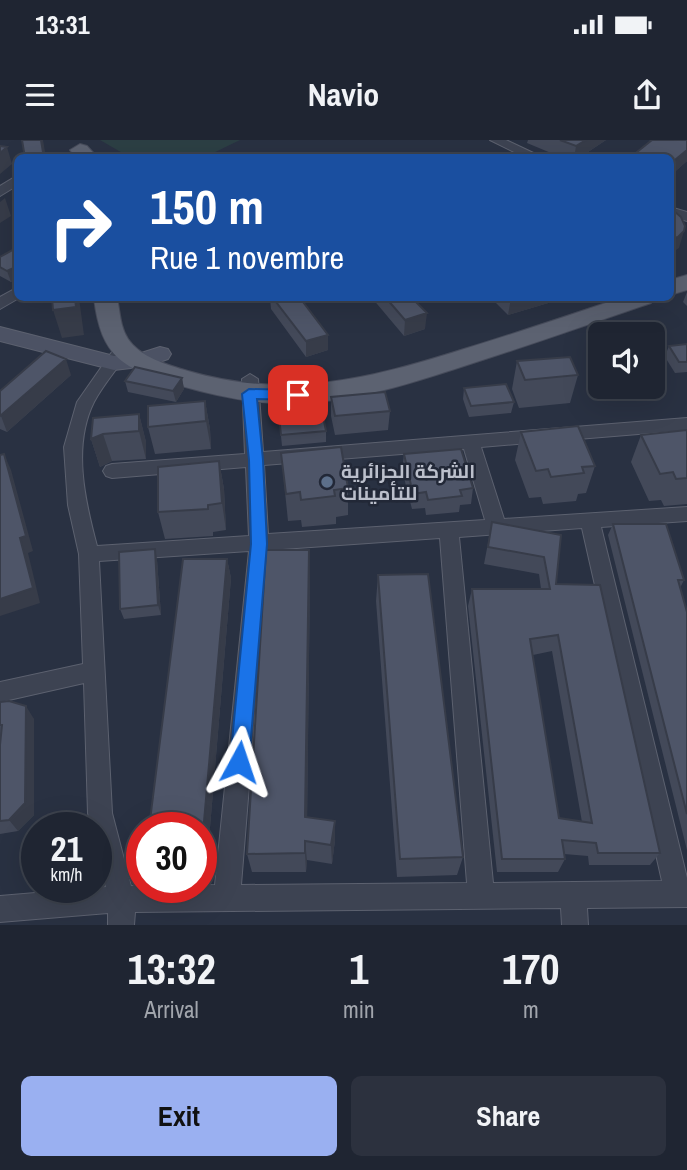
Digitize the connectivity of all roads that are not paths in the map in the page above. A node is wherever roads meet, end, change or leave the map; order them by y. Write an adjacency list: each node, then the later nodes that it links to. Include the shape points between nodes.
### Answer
1 (505, 141): 2 (street)
2 (530, 154)
3 (107, 301): 9 (main road, via 117,343)
4 (125, 301): 9 (main road, via 136,336)
5 (595, 301): 11 (main road, via 364,374)
6 (634, 301): 11 (main road, via 384,383 325,394)
7 (0, 320): 9 (main road, via 78,344)
8 (0, 334): 9 (main road)
9 (134, 355): 10 (main road, via 173,375); 21 (street, via 95,384 85,402 73,447 77,505)
10 (249, 387): 11 (main road); 14 (street)
11 (279, 390)
12 (687, 424): 13 (street)
13 (470, 440): 14 (street); 18 (street)
14 (256, 460): 15 (street); 20 (street)
15 (112, 471)
16 (687, 514): 17 (street)
17 (590, 521): 18 (street); 26 (street)
18 (497, 528): 19 (street)
19 (449, 532): 20 (street); 27 (street)
20 (259, 544): 21 (street); 29 (street)
21 (89, 554): 22 (street)
22 (95, 671): 23 (street); 24 (street)
23 (0, 692)
24 (96, 812)
25 (112, 879): 33 (street)
26 (683, 894): 28 (street)
27 (481, 896): 28 (street); 29 (street)
28 (573, 896): 34 (street)
29 (227, 899): 33 (street)
30 (27, 903): 32 (street)
31 (86, 903): 33 (street)
32 (0, 909)
33 (121, 912)
34 (575, 925)

